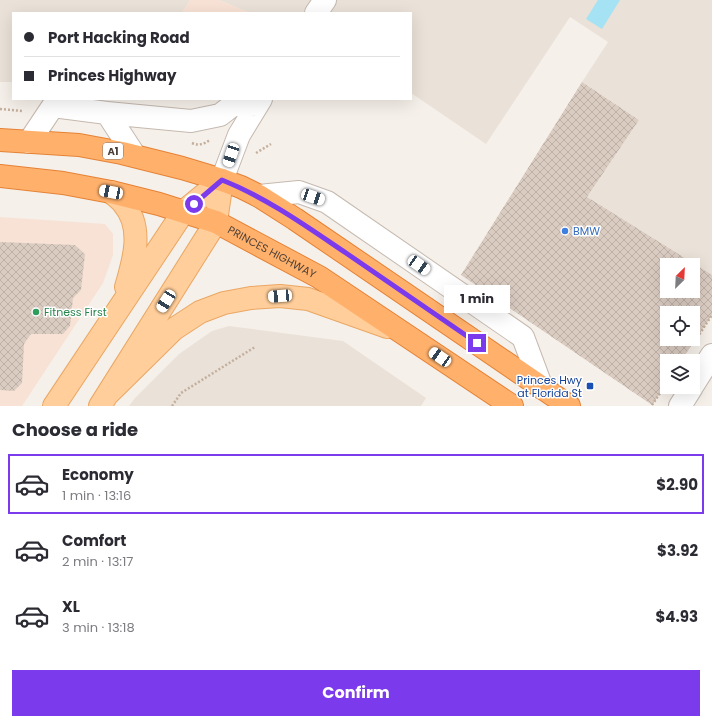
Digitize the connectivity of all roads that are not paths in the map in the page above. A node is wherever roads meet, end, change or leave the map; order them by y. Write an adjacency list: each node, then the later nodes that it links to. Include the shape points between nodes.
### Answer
1 (325, 0): 2 (street)
2 (317, 12)
3 (259, 102): 4 (street, via 233,105 220,115 191,121); 9 (street, via 239,135)
4 (107, 113): 6 (street, via 54,106); 7 (street)
5 (0, 140): 6 (highway, A1)
6 (29, 142): 7 (highway, A1, via 79,145)
7 (135, 156): 9 (highway, A1)
8 (0, 176): 10 (highway, PRINCES HIGHWAY, via 63,183)
9 (222, 180): 11 (highway, A1); 12 (main road); 13 (main road)
10 (111, 192): 12 (highway, PRINCES HIGHWAY); 14 (main road, via 126,207 135,228 134,261)
11 (259, 196): 18 (highway, A1); 18 (street, via 299,192 327,202 523,337)
12 (184, 211): 13 (highway, PRINCES HIGHWAY); 14 (main road)
13 (216, 222): 15 (highway, PRINCES HIGHWAY, via 319,277); 20 (main road)
14 (120, 306): 21 (main road)
15 (404, 333): 20 (main road, via 308,299 280,296 224,303 200,312 174,329); 22 (highway, PRINCES HIGHWAY)
16 (712, 355): 17 (street)
17 (700, 374)
18 (542, 388): 23 (highway, A1)
19 (687, 394): 24 (street)
20 (104, 400)
21 (54, 406)
22 (512, 406)
23 (569, 406)
24 (680, 406)

